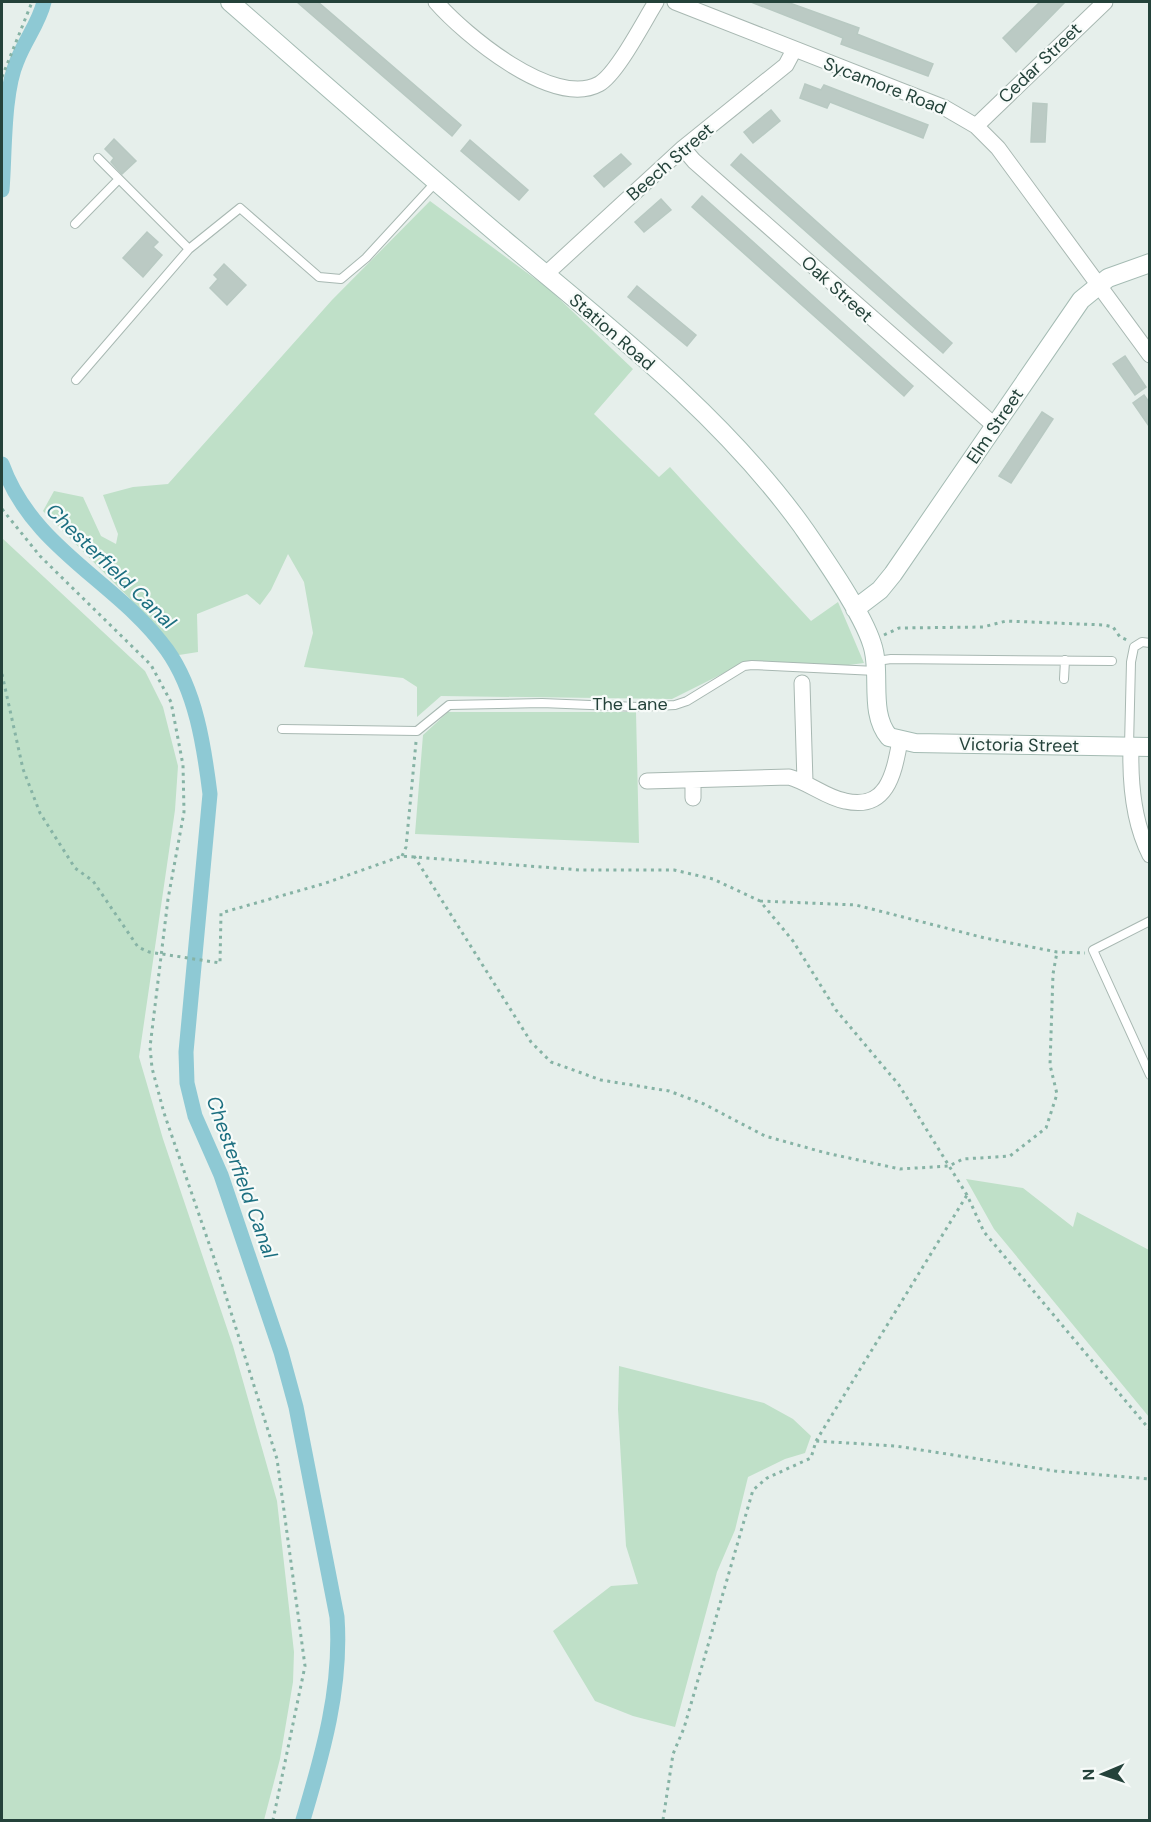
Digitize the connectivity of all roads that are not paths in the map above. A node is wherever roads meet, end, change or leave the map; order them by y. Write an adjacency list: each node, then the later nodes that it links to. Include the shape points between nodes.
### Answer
1 (230, 2): 11 (street, Station Road)
2 (436, 2): 3 (street, via 484,46 526,72 545,83 584,89 599,84 611,73)
3 (656, 2)
4 (675, 2): 6 (street, Sycamore Road)
5 (1105, 2): 7 (street, Cedar Street)
6 (794, 50): 7 (street, Sycamore Road, via 945,108); 8 (street, Beech Street, via 786,65)
7 (976, 126): 16 (street, Sycamore Road, via 998,148)
8 (683, 148): 15 (street, Beech Street); 19 (street, Oak Street)
9 (98, 158): 10 (lane)
10 (119, 179): 12 (lane); 13 (lane)
11 (436, 182): 13 (lane, via 366,258 341,279 319,277 240,208); 15 (street, Station Road)
12 (75, 224)
13 (189, 249): 18 (lane)
14 (1149, 263): 16 (street, Elm Street)
15 (546, 274): 20 (street, Station Road, via 726,434 802,526)
16 (1096, 284): 17 (street, Sycamore Road); 19 (street, Elm Street)
17 (1149, 355)
18 (76, 380)
19 (995, 426): 20 (street, Elm Street, via 893,574)
20 (855, 609): 24 (street, Station Road, via 872,641)
21 (1149, 643): 29 (lane, via 1134,647 1131,662)
22 (1065, 660): 23 (lane, The Lane); 24 (lane, The Lane); 25 (lane)
23 (1112, 661)
24 (877, 666): 27 (lane, The Lane, via 850,672 816,666 744,666 675,705 449,705 417,731); 28 (street, Station Road, via 880,722)
25 (1064, 679)
26 (802, 683): 33 (street)
27 (282, 729)
28 (894, 739): 29 (street, Victoria Street); 33 (street, via 893,777 885,791 874,798 844,801)
29 (1130, 746): 30 (street, Victoria Street); 35 (street, via 1134,807)
30 (1149, 747)
31 (693, 780): 32 (street); 33 (street, via 789,777); 34 (street)
32 (647, 781)
33 (805, 782)
34 (693, 798)
35 (1149, 855)
36 (1149, 921): 37 (lane, via 1093,950)
37 (1149, 1075)

